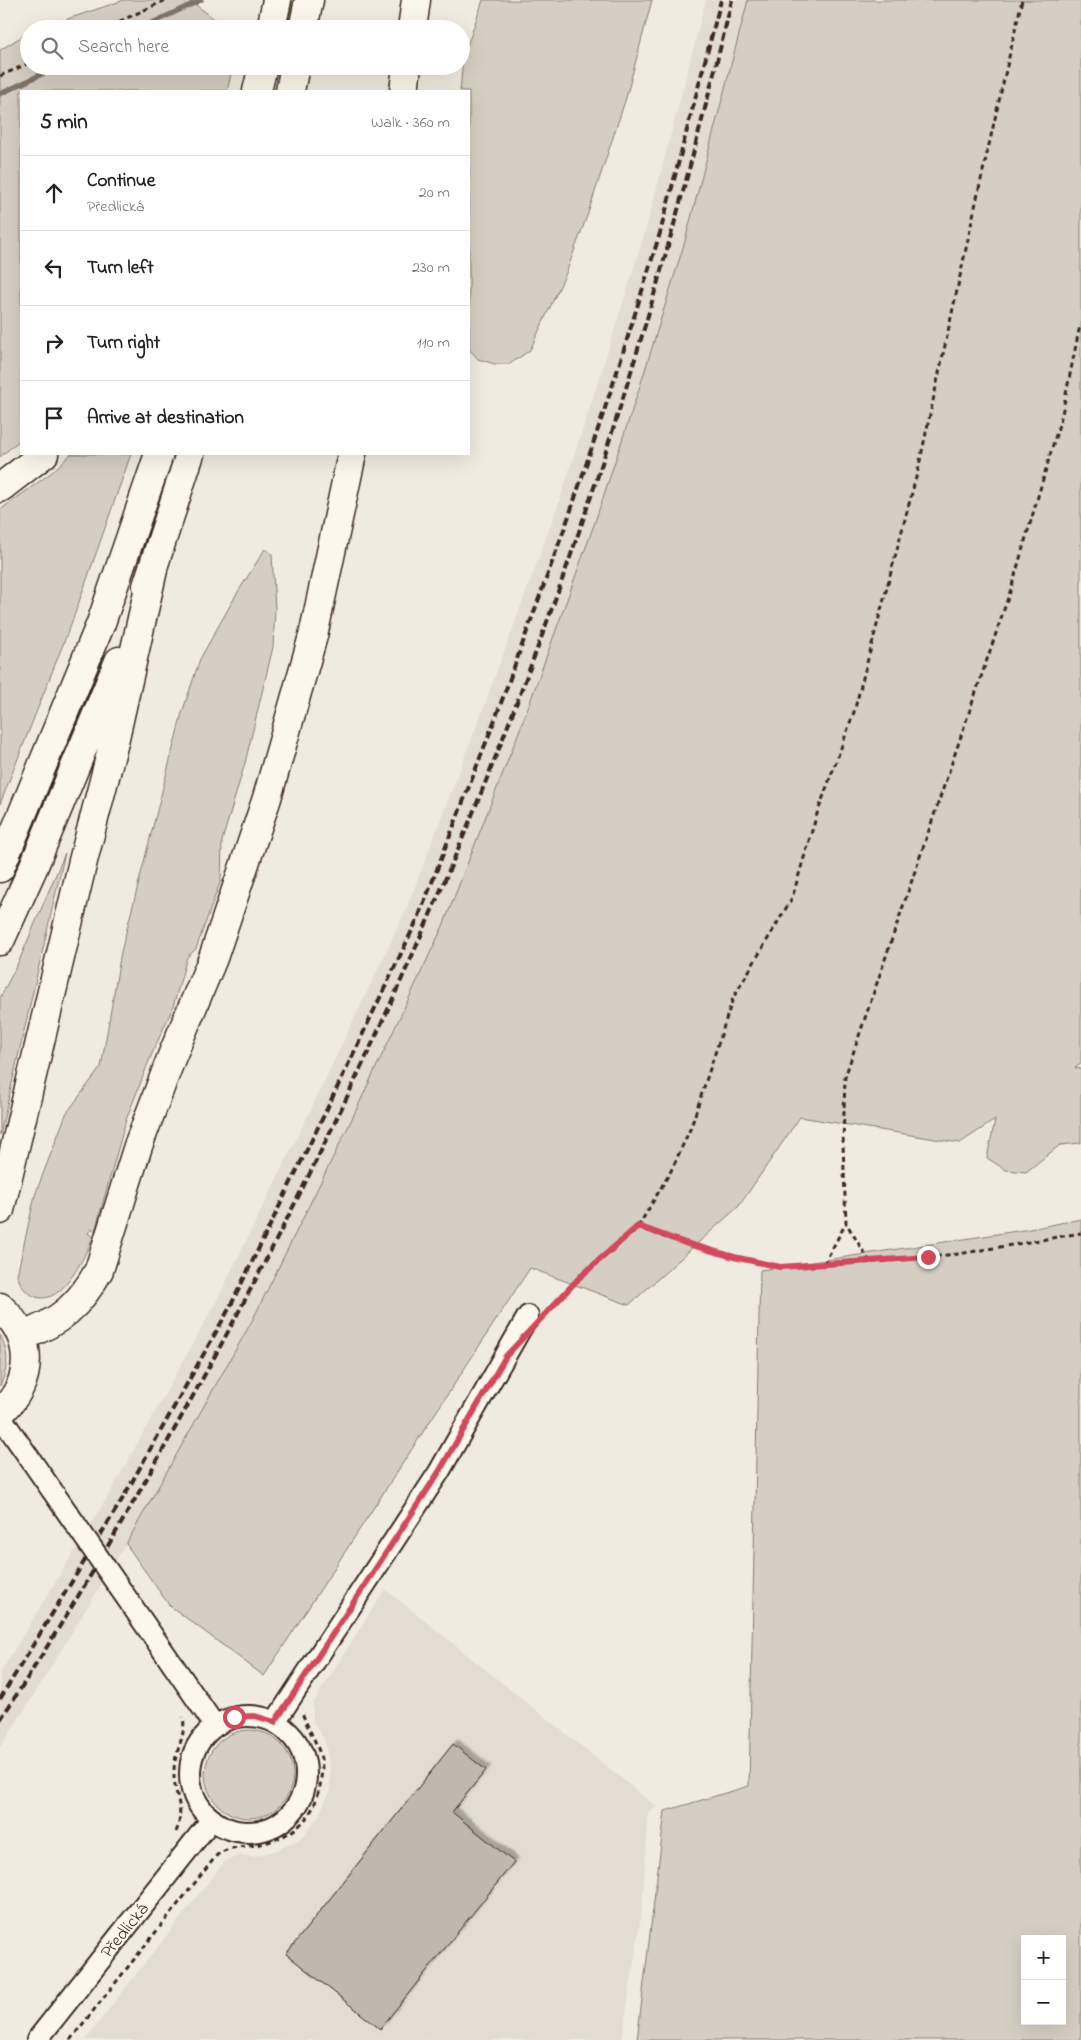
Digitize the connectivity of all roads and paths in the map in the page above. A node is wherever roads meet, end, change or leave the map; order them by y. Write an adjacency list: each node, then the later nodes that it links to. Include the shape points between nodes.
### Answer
1 (166, 0): 6 (path)
2 (277, 0): 7 (main road)
3 (309, 0): 8 (main road)
4 (416, 0): 9 (main road)
5 (1022, 0): 29 (path, via 918,470 854,712 817,814 792,898 733,998 691,1127 672,1169)
6 (123, 20)
7 (273, 20)
8 (305, 20)
9 (413, 20)
10 (20, 67): 14 (path)
11 (261, 75): 15 (main road)
12 (293, 75): 16 (main road)
13 (406, 75): 17 (main road)
14 (0, 76)
15 (257, 90)
16 (290, 90)
17 (404, 90)
18 (1081, 327): 28 (path, via 1062,414 1011,589 845,1077)
19 (43, 455): 23 (main road)
20 (159, 455): 25 (main road, via 101,623)
21 (190, 455): 24 (main road)
22 (352, 455): 35 (main road, via 313,636 268,798 213,958 138,1146 99,1270 91,1286 64,1315)
23 (0, 488)
24 (153, 570): 26 (main road, via 124,649); 27 (main road)
25 (0, 868)
26 (0, 941)
27 (0, 1210)
28 (846, 1223): 31 (path); 32 (path)
29 (638, 1226): 32 (path, via 668,1238 780,1267); 34 (path)
30 (1081, 1234): 31 (path, via 959,1254)
31 (870, 1262): 32 (path)
32 (824, 1264)
33 (0, 1307): 35 (main road)
34 (534, 1318): 39 (street, via 439,1472)
35 (22, 1336): 36 (main road, via 26,1350 24,1379 10,1404)
36 (0, 1414): 40 (street, bridge)
37 (302, 1706): 44 (path, via 307,1728 321,1759 319,1791 311,1813 288,1834 260,1844 226,1849 217,1855)
38 (183, 1717): 42 (path, via 184,1735 174,1771 181,1822)
39 (275, 1722): 40 (street, via 245,1716); 41 (street, via 301,1750 306,1775 300,1800 284,1820 261,1830 235,1830)
40 (215, 1726): 41 (street, via 199,1743 190,1766 192,1790)
41 (212, 1820): 43 (street, Předlická)
42 (174, 1838)
43 (36, 2040)
44 (70, 2040)

